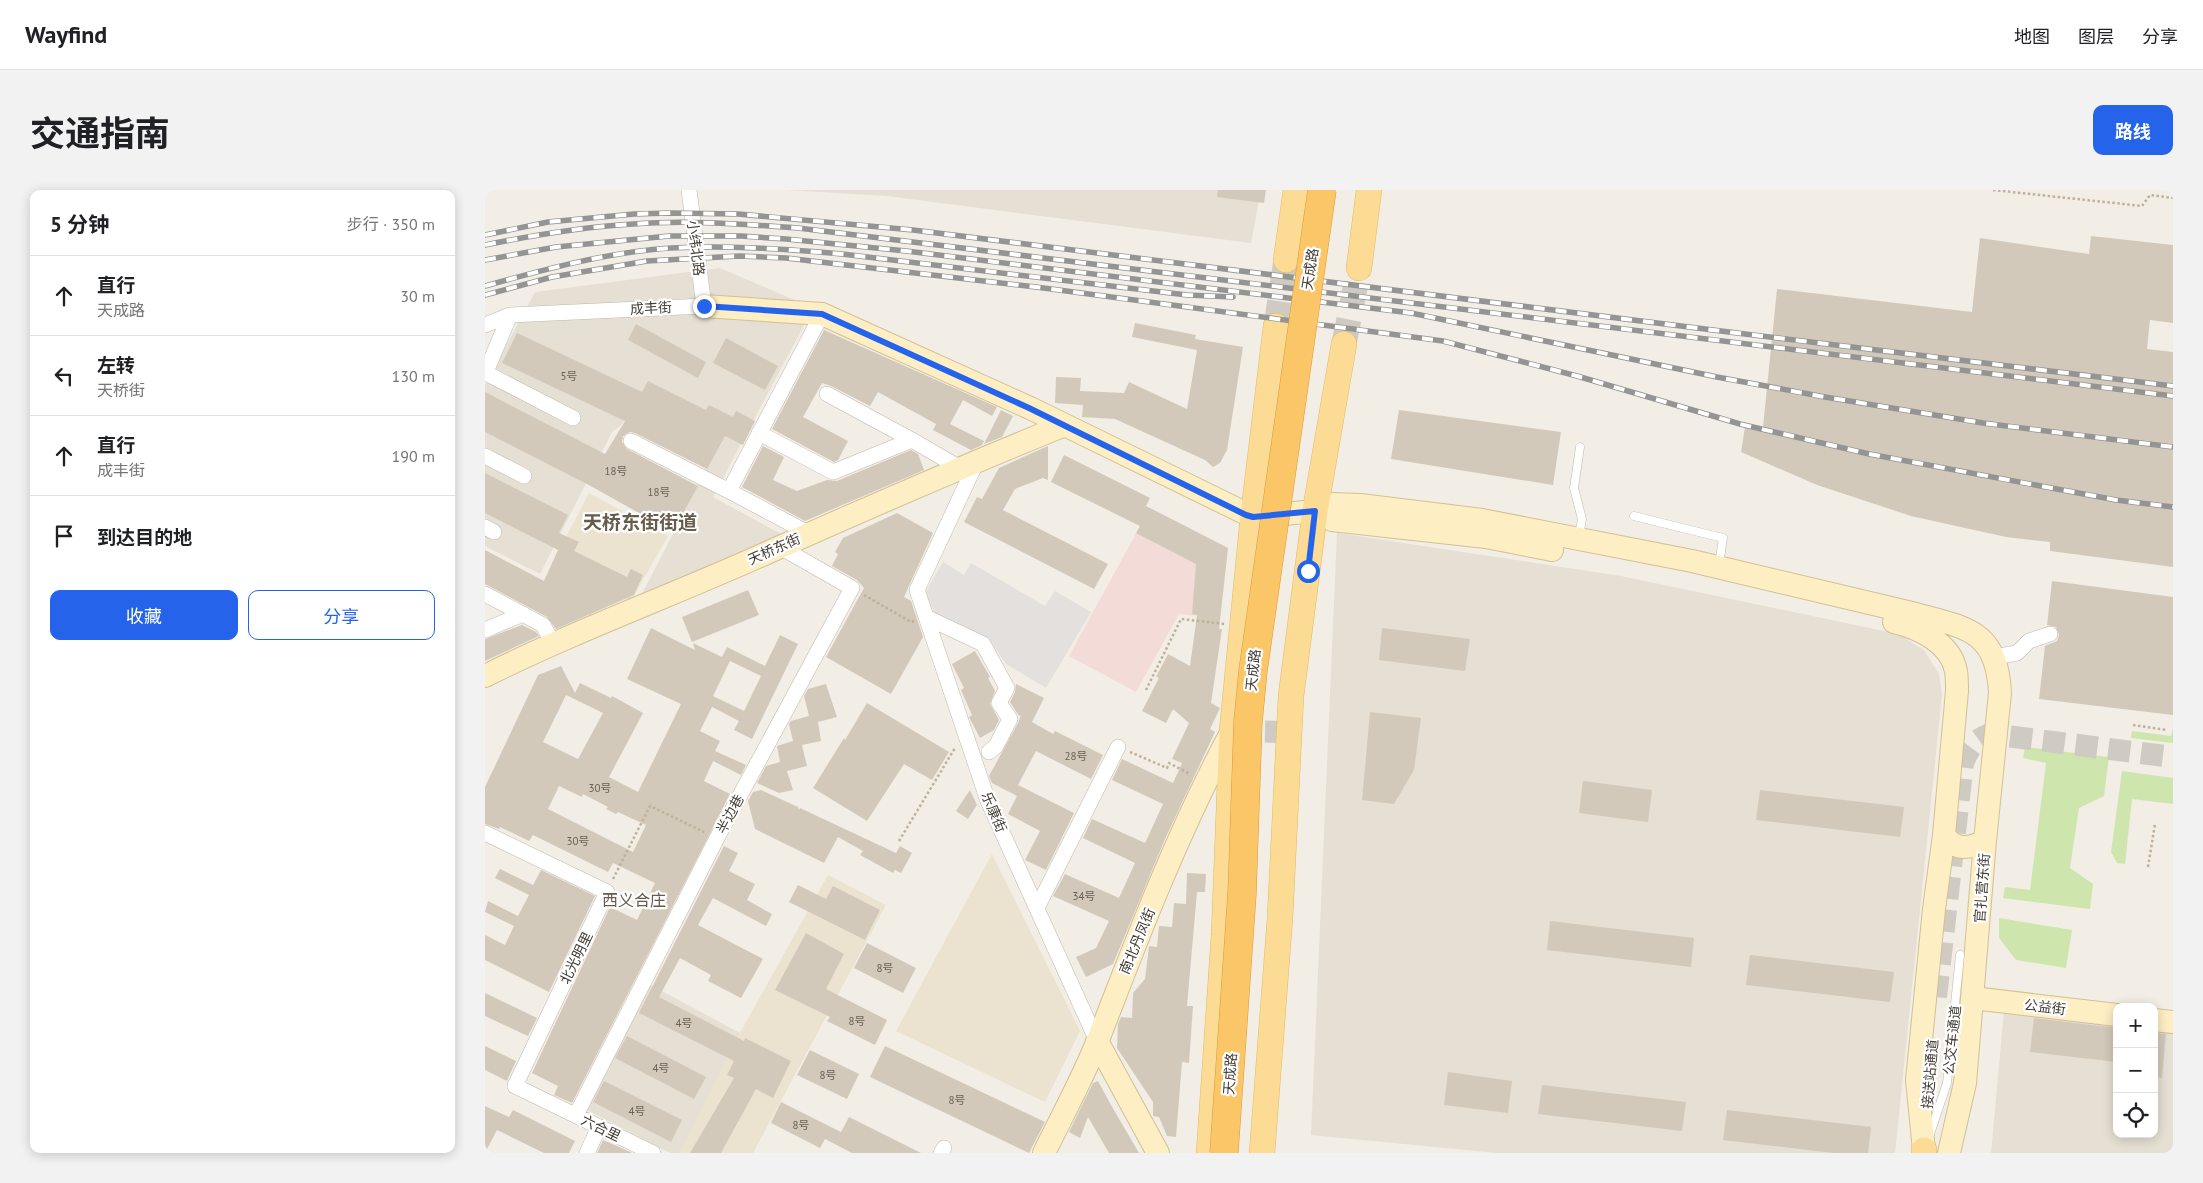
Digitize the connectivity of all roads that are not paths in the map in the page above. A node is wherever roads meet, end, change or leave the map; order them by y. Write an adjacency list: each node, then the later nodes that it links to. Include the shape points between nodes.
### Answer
1 (689, 190): 8 (street, 小纬北路)
2 (1296, 190): 6 (main road, 天成路)
3 (1322, 190): 63 (highway, 天成路, bridge, via 1253,671)
4 (1337, 190): 64 (highway, 天成路, via 1266,696 1256,937)
5 (1369, 190): 7 (main road)
6 (1285, 260)
7 (1359, 268)
8 (704, 306): 9 (main road, 成丰街); 10 (street, 成丰街)
9 (822, 314): 17 (main road, 成丰街); 18 (street)
10 (510, 315): 11 (street, 成丰街); 14 (street)
11 (485, 325)
12 (1276, 326): 28 (main road, 天成路)
13 (1344, 344): 26 (main road, 天成路)
14 (485, 373): 16 (street)
15 (827, 394): 19 (street)
16 (573, 418)
17 (1065, 425): 23 (main road, 天桥东街); 28 (main road, 成丰街)
18 (759, 433): 19 (street, via 833,472); 25 (street)
19 (912, 440): 23 (street)
20 (631, 441): 25 (street)
21 (1579, 447): 30 (lane, via 1574,488 1582,519)
22 (485, 456): 24 (street)
23 (969, 464): 29 (main road, 天桥东街); 35 (street, 乐康街, via 917,590)
24 (524, 476)
25 (729, 491): 29 (street)
26 (1315, 511): 28 (main road); 30 (main road, via 1333,504 1360,504 1482,520); 45 (main road, via 1332,520 1486,538 1699,576 1914,627 1935,639 1951,658 1956,670 1957,691); 64 (main road, 天成路, via 1291,696 1280,918)
27 (1634, 516): 32 (lane, via 1723,538)
28 (1253, 517): 41 (main road, 天成路)
29 (808, 534): 31 (main road, 天桥东街)
30 (1579, 539): 32 (main road)
31 (780, 547): 38 (main road, 天桥东街); 55 (street, 半边巷, via 852,588 717,838)
32 (1719, 567): 39 (main road, 官扎营东街, via 1953,624 1972,632 1986,643)
33 (485, 594): 34 (street)
34 (523, 614): 36 (street); 38 (street, via 543,625)
35 (926, 618): 43 (street, via 983,644 1007,688 999,703 1010,719 996,746); 47 (street, 乐康街, via 988,801)
36 (485, 630)
37 (2050, 634): 39 (street, via 2029,642 2017,653)
38 (553, 643): 40 (main road, 天桥东街)
39 (1994, 657): 46 (main road, 官扎营东街, via 2000,693)
40 (485, 676)
41 (1233, 731): 54 (main road, 南北丹凤街, via 1205,781); 62 (main road, 天成路, via 1224,935)
42 (1118, 747): 47 (street)
43 (989, 752)
44 (485, 833): 55 (street, 北光明里, via 607,892 515,1086)
45 (1944, 835): 46 (main road, via 1951,844 1964,848); 57 (main road, via 1917,1080)
46 (1985, 841): 50 (main road, 官扎营东街)
47 (1037, 908): 54 (street, 乐康街)
48 (1960, 955): 57 (lane, 公交车通道, via 1947,1083)
49 (1936, 997): 57 (main road, 接送站通道)
50 (1973, 998): 51 (main road, 公益街); 65 (main road, 官扎营东街, via 1965,1082)
51 (2113, 1015)
52 (2158, 1020): 53 (main road)
53 (2173, 1022)
54 (1097, 1041): 60 (main road, 南北丹凤街); 61 (main road, 乐康街)
55 (576, 1115): 56 (street, 六合里)
56 (599, 1127): 58 (street); 59 (street, 六合里)
57 (1924, 1152)
58 (587, 1153)
59 (653, 1153)
60 (1045, 1153)
61 (1158, 1153)
62 (1209, 1153)
63 (1224, 1153)
64 (1258, 1153)
65 (1949, 1153)

